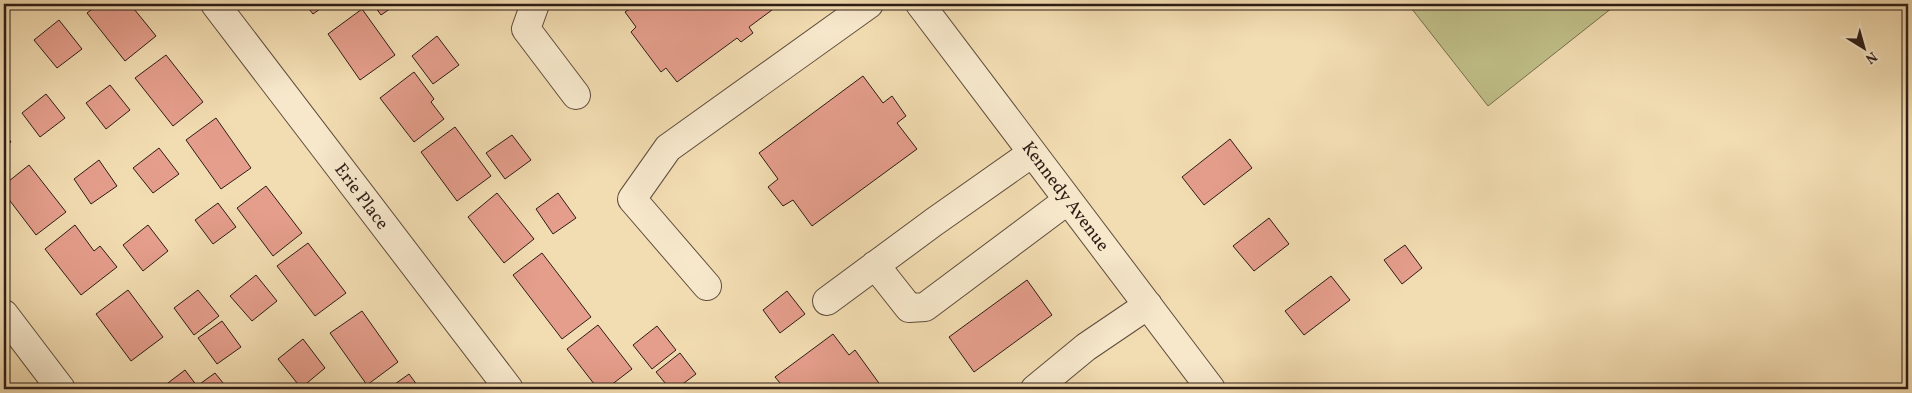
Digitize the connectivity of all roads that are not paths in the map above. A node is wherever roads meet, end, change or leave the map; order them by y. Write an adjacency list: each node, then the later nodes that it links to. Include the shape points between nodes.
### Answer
1 (215, 4): 14 (street, Erie Place)
2 (535, 4): 5 (street, via 526,29)
3 (869, 4): 9 (street, via 668,148 632,198)
4 (920, 4): 6 (street, Kennedy Avenue)
5 (576, 95)
6 (1032, 153): 7 (street, Kennedy Avenue); 8 (street)
7 (1068, 200): 8 (street, via 926,307 909,308); 11 (street, Kennedy Avenue)
8 (875, 265): 10 (street)
9 (707, 286)
10 (827, 300)
11 (1148, 305): 15 (street, via 1086,347); 16 (street, Kennedy Avenue)
12 (4, 314): 13 (street)
13 (61, 389)
14 (509, 389)
15 (1035, 389)
16 (1211, 389)

